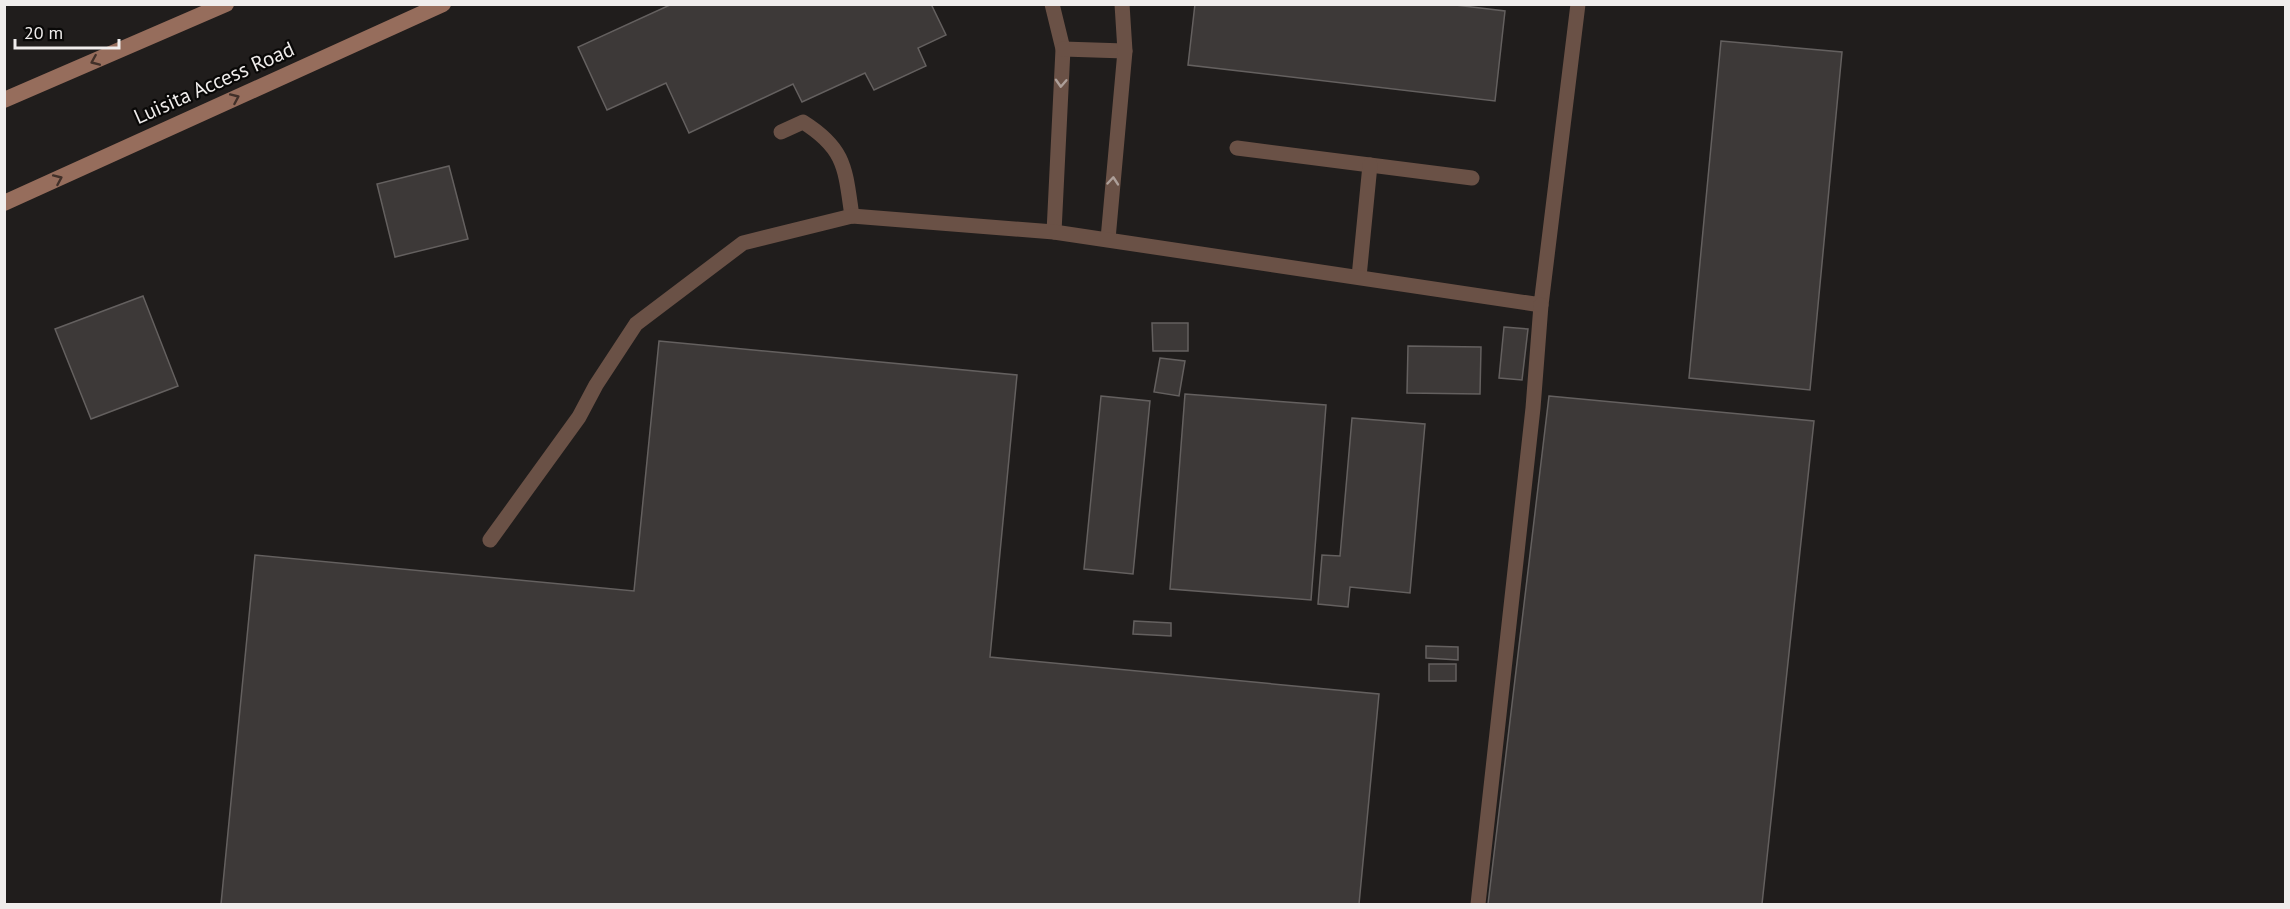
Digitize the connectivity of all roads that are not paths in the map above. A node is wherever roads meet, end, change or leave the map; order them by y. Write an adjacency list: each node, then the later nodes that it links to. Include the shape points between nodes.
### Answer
1 (226, 4): 8 (main road, one-way to 8)
2 (443, 4): 13 (main road, Luisita Access Road, one-way to 2)
3 (1052, 4): 6 (lane)
4 (1122, 4): 7 (lane)
5 (1578, 4): 18 (lane)
6 (1063, 50): 7 (lane); 15 (lane, one-way to 15)
7 (1125, 51): 16 (lane, one-way to 7)
8 (4, 100)
9 (781, 132): 14 (lane, via 803,122 833,145 843,164)
10 (1237, 148): 11 (lane)
11 (1370, 165): 12 (lane); 17 (lane)
12 (1472, 178)
13 (4, 203)
14 (852, 216): 15 (lane); 19 (lane, via 743,243 636,324 579,417)
15 (1054, 232): 16 (lane)
16 (1108, 239): 17 (lane)
17 (1359, 277): 18 (lane)
18 (1541, 304): 20 (lane)
19 (490, 540)
20 (1478, 904)

